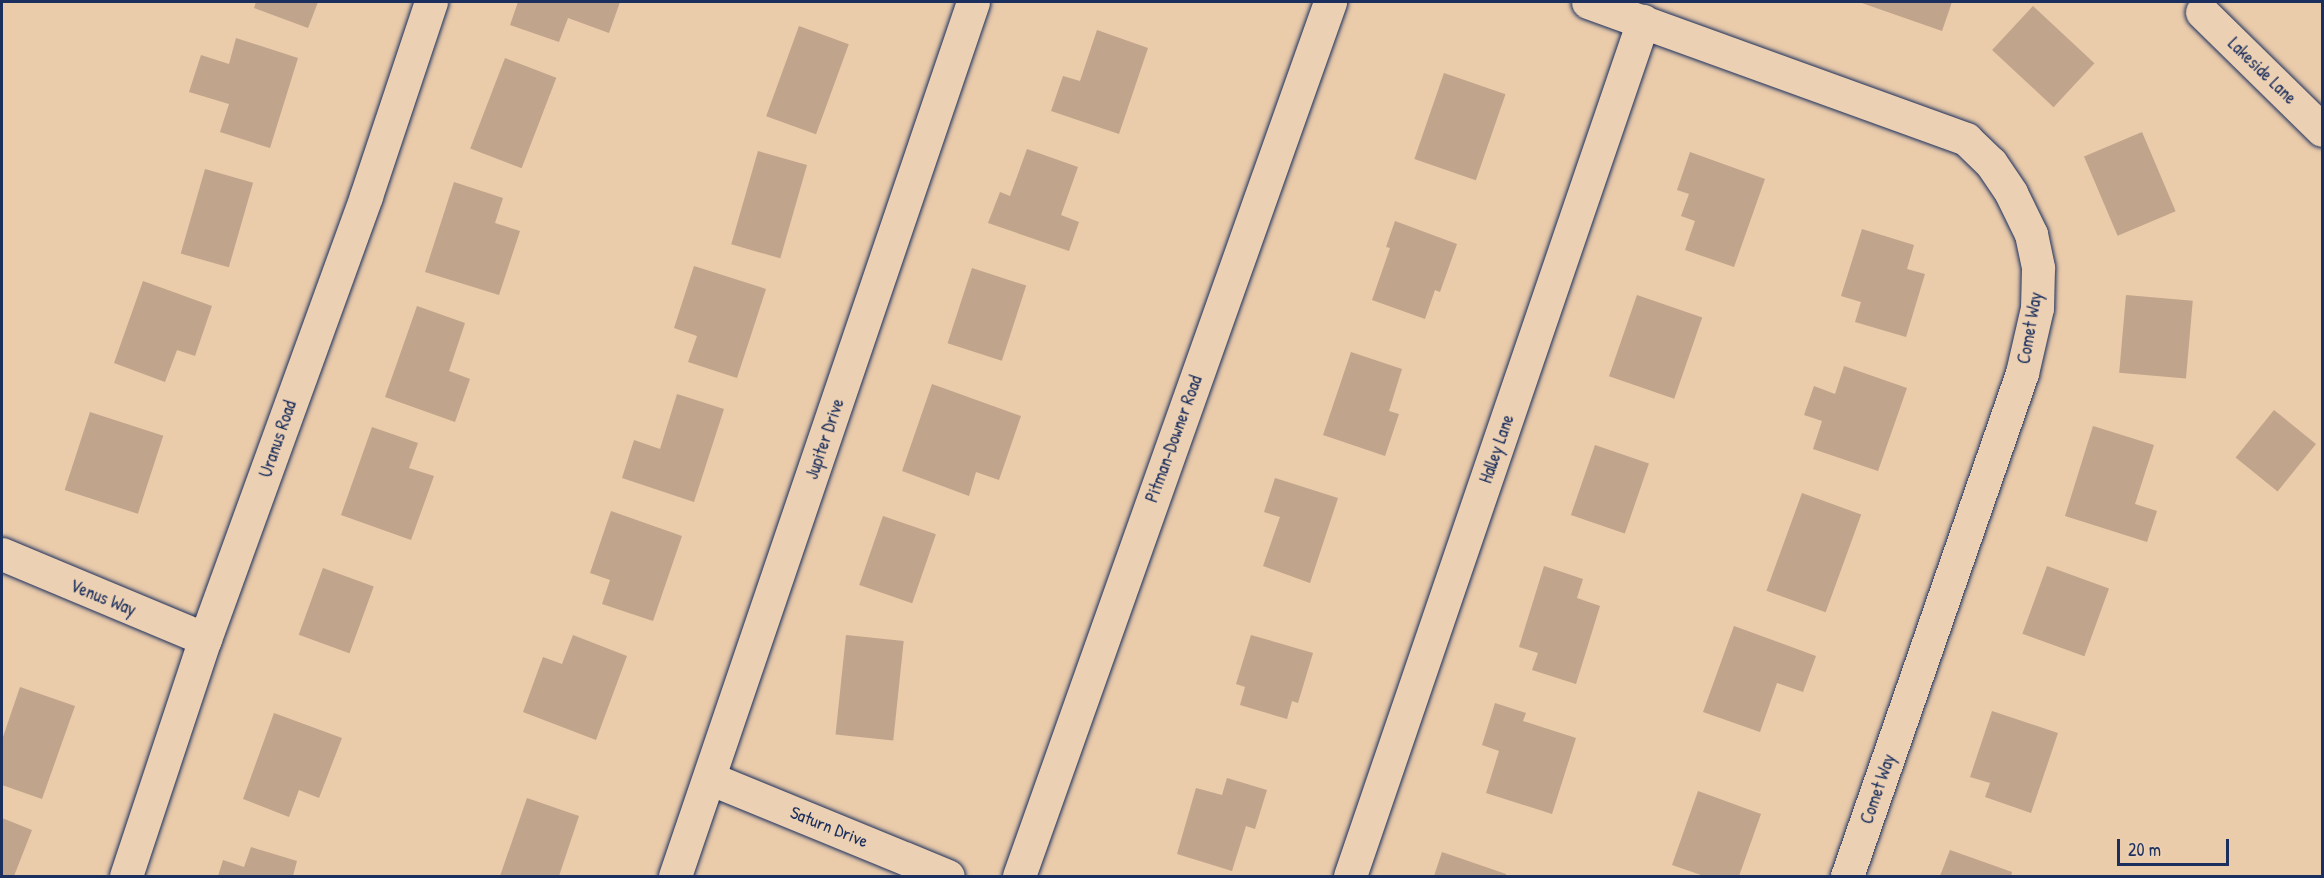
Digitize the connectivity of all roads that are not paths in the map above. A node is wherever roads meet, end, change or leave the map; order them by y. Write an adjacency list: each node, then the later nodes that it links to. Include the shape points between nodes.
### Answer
1 (432, 2): 9 (street, Uranus Road)
2 (973, 2): 10 (street, Jupiter Drive)
3 (1330, 2): 14 (street, Pitman-Downer Road)
4 (1588, 2): 6 (street, Comet Way)
5 (2202, 12): 7 (street, Lakeside Lane)
6 (1643, 21): 15 (street, Halley Lane); 16 (street, Comet Way, via 1966,139 1990,163 2011,193 2031,234 2038,268 2037,308 2022,372)
7 (2322, 130)
8 (2, 554): 9 (street, Venus Way)
9 (205, 639): 11 (street, Uranus Road)
10 (709, 778): 12 (street, Jupiter Drive); 13 (street, Saturn Drive)
11 (126, 876)
12 (675, 876)
13 (948, 876)
14 (1019, 876)
15 (1350, 876)
16 (1847, 876)

